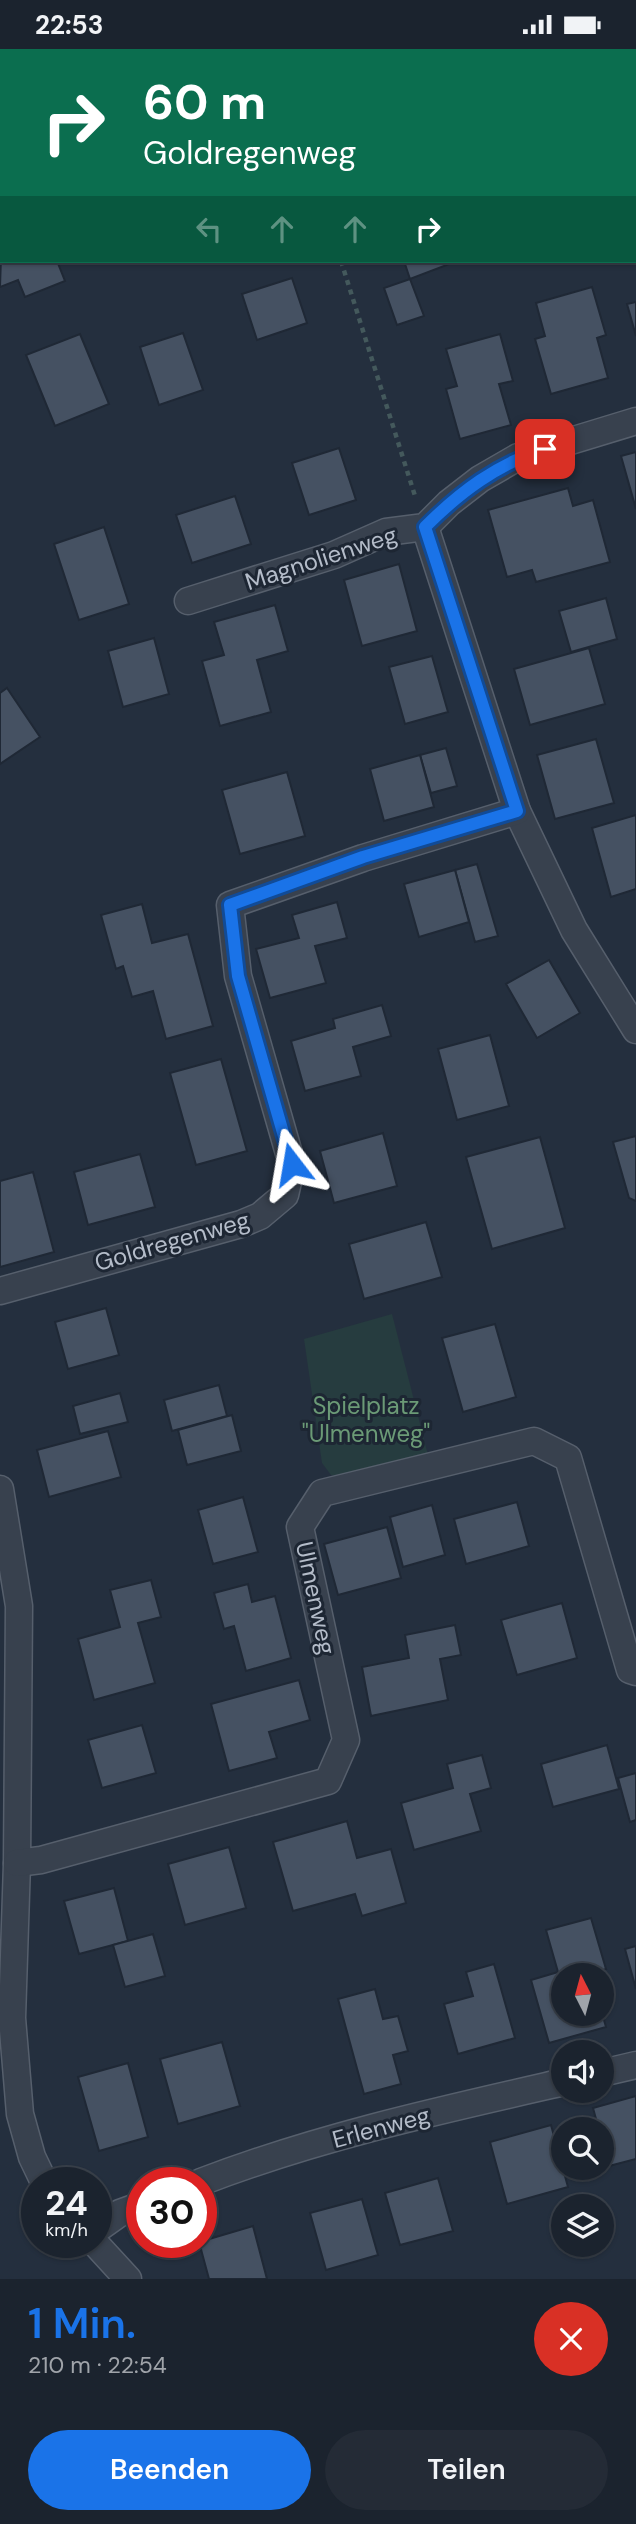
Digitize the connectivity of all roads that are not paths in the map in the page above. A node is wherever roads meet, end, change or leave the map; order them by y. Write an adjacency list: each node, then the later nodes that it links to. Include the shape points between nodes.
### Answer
1 (636, 421): 2 (street, Magnolienweg, via 518,457 480,479)
2 (425, 527): 3 (street, Magnolienweg, via 386,532 334,555); 4 (street)
3 (188, 601)
4 (517, 811): 5 (street, via 575,930); 6 (street, Goldregenweg, via 363,857 230,905 238,976 292,1164 285,1195 260,1216 241,1224)
5 (636, 1030)
6 (0, 1291)
7 (0, 1489): 9 (street, via 19,1606)
8 (636, 1672): 9 (street, Ulmenweg, via 630,1670 568,1458 534,1441 322,1493 300,1527 346,1740 328,1781)
9 (17, 1863): 13 (street, via 15,2068 20,2114)
10 (636, 2065): 11 (street)
11 (614, 2070)
12 (551, 2085): 14 (street, Erlenweg, via 429,2113 264,2158)
13 (37, 2167)
14 (217, 2176)
15 (109, 2258): 16 (street)
16 (128, 2279)

